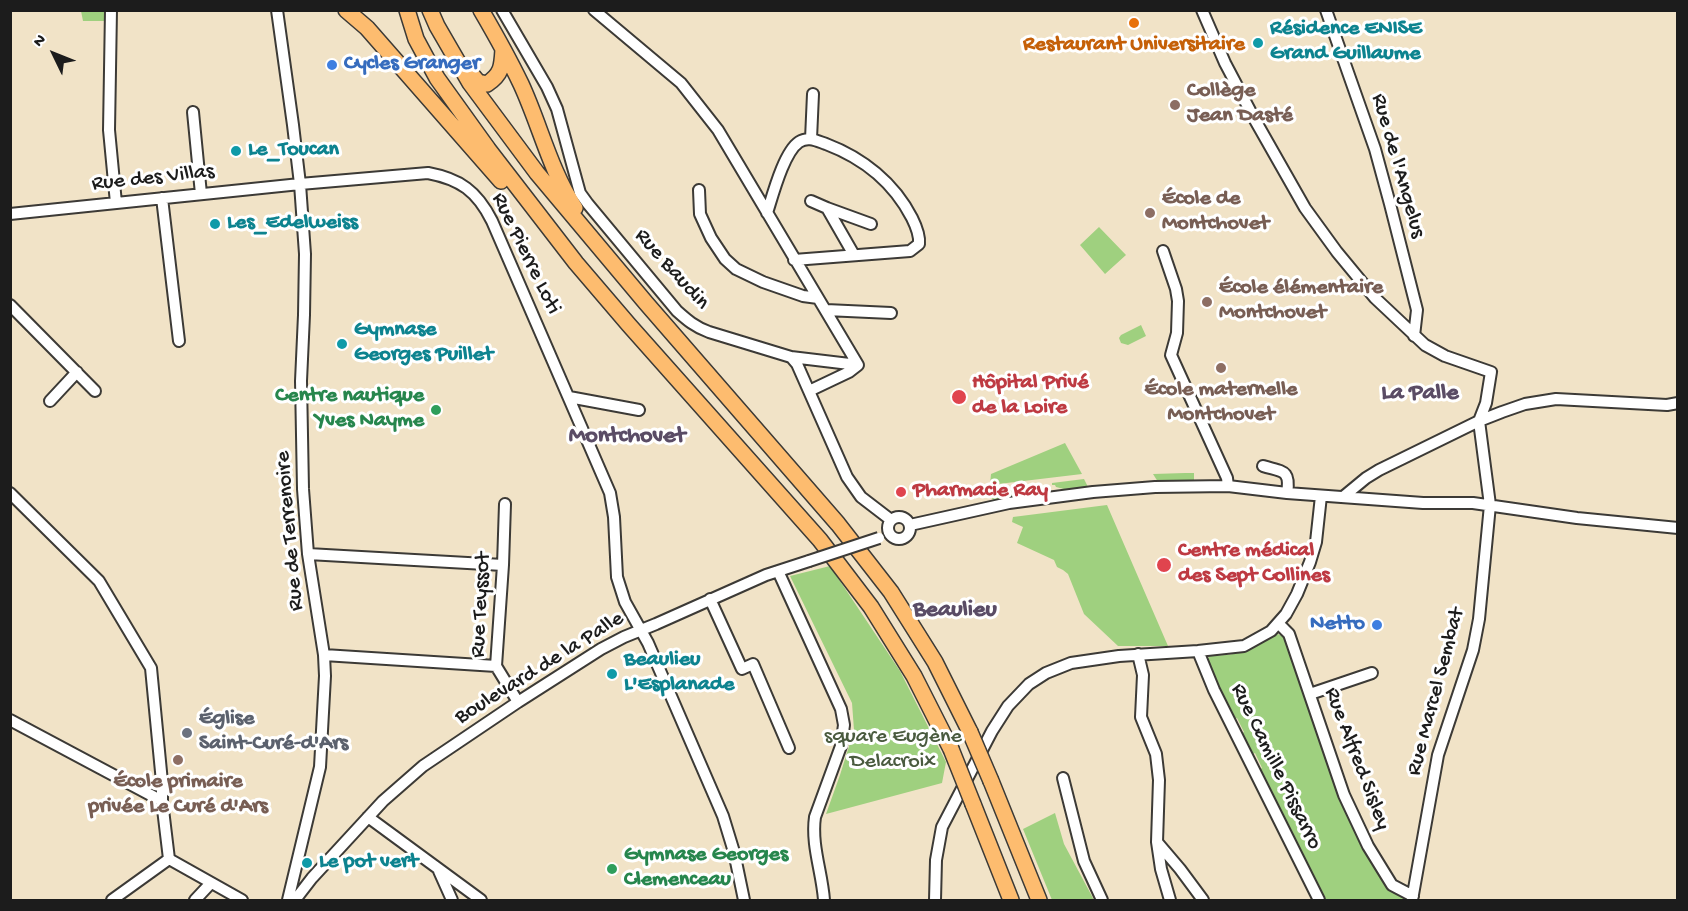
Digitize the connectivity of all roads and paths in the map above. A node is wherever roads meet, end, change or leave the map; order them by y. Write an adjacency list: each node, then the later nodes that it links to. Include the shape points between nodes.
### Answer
1 (111, 10): 21 (street, via 110,130)
2 (277, 10): 16 (street, Rue de Terrenoire)
3 (346, 10): 30 (highway, via 367,28)
4 (407, 10): 30 (highway, via 416,39 436,78)
5 (430, 10): 11 (highway)
6 (481, 10): 12 (highway)
7 (502, 10): 37 (street, Rue Baudin, via 548,87 580,193 677,311 695,327)
8 (594, 10): 23 (street, via 681,83 722,136)
9 (1202, 10): 35 (street, via 1225,63 1305,208 1375,298)
10 (1326, 10): 35 (street, Rue de l'Angelus, via 1390,204 1417,310)
11 (437, 26): 12 (highway, via 478,82 487,84 496,78); 26 (highway, via 476,92 537,173)
12 (503, 49): 26 (highway, via 569,199)
13 (813, 94): 15 (street)
14 (193, 112): 18 (street)
15 (811, 139): 23 (street, via 799,142 788,153); 28 (street, via 858,159 885,180 907,208 918,233 919,244 910,251)
16 (300, 184): 18 (street, Rue des Villas); 42 (street, Rue Pierre Loti, via 428,173 460,182 484,205); 59 (street, Rue de Terrenoire, via 305,254 303,489)
17 (699, 190): 31 (street, via 700,214 730,264 763,282)
18 (201, 194): 19 (street, Rue des Villas)
19 (162, 198): 21 (street, Rue des Villas); 36 (street)
20 (812, 201): 22 (street)
21 (116, 203): 24 (street, Rue des Villas)
22 (826, 208): 25 (street); 28 (street)
23 (767, 213): 29 (street)
24 (10, 214)
25 (871, 224)
26 (601, 248): 95 (highway, bridge, via 838,524 891,592 935,662 970,732)
27 (1163, 251): 48 (street, via 1178,301 1177,333 1171,355)
28 (854, 255): 29 (street)
29 (794, 260): 31 (street)
30 (576, 263): 94 (highway, bridge, via 820,540 877,617 914,676 951,749)
31 (818, 298): 33 (street)
32 (10, 305): 39 (street)
33 (826, 310): 34 (street); 38 (street)
34 (891, 313)
35 (1414, 336): 46 (street, via 1445,356 1491,372)
36 (179, 341)
37 (792, 357): 38 (street, Rue Baudin); 41 (street)
38 (858, 365): 41 (street)
39 (77, 372): 40 (street); 43 (street)
40 (95, 391)
41 (809, 391): 55 (street, via 847,477 861,497)
42 (569, 397): 45 (street); 64 (street, Rue Pierre Loti, via 610,494 617,577)
43 (50, 401)
44 (1677, 403): 46 (street, via 1556,399 1525,404)
45 (639, 410)
46 (1479, 421): 52 (street, via 1379,470); 54 (street, Rue Marcel Sembat)
47 (1263, 466): 50 (street, via 1285,473 1289,482)
48 (1228, 486): 50 (street, Boulevard de la Palle); 56 (street, Boulevard de la Palle, via 1093,492 1009,503)
49 (10, 493): 75 (street, via 99,581 151,668)
50 (1287, 493): 51 (street, Boulevard de la Palle)
51 (1321, 496): 52 (street, Boulevard de la Palle); 63 (street, via 1310,562 1298,594)
52 (1343, 497): 54 (street, Boulevard de la Palle)
53 (505, 504): 60 (street, Rue Teyssot)
54 (1490, 506): 57 (street, Boulevard de la Palle); 83 (street, Rue Marcel Sembat, via 1473,650 1438,755)
55 (891, 520): 56 (street, Boulevard de la Palle, via 901,517); 58 (street)
56 (910, 525): 58 (street, Boulevard de la Palle, via 906,538)
57 (1677, 528)
58 (890, 535): 61 (street, Boulevard de la Palle, bridge)
59 (308, 554): 60 (street); 67 (street, Rue de Terrenoire)
60 (503, 565): 68 (street, Rue Teyssot)
61 (778, 571): 62 (street, Boulevard de la Palle); 92 (street, via 841,709 844,725 841,746 815,817 815,846)
62 (710, 599): 64 (street, Boulevard de la Palle); 73 (street, via 742,669 753,664)
63 (1279, 624): 65 (street, via 1244,646); 70 (street, Rue Alfred Sisley, via 1289,634)
64 (640, 629): 71 (street, Boulevard de la Palle); 91 (street, Rue Pierre Loti, via 723,816)
65 (1198, 651): 66 (street); 99 (street, Rue Camille Pissarro)
66 (1138, 654): 77 (street, via 1143,675 1141,717 1156,754 1159,780); 93 (street, via 1071,663 1029,684 1008,705 942,827)
67 (324, 655): 68 (street); 87 (street, Rue de Terrenoire, via 320,766)
68 (496, 666): 71 (street, Rue Teyssot)
69 (1372, 673): 70 (street)
70 (1310, 694): 83 (street, Rue Alfred Sisley, via 1344,795 1368,846 1392,885)
71 (518, 702): 76 (street, Boulevard de la Palle, via 423,766)
72 (10, 720): 75 (street)
73 (789, 748)
74 (1063, 778): 96 (street, via 1084,861)
75 (162, 801): 78 (street)
76 (368, 817): 80 (street); 88 (street, Boulevard de la Palle)
77 (1157, 842): 79 (street); 81 (street)
78 (169, 859): 82 (street); 84 (street)
79 (1180, 869): 81 (street); 98 (street)
80 (439, 870): 89 (street); 90 (street)
81 (1164, 878): 97 (street)
82 (210, 884): 85 (street); 86 (street)
83 (1412, 898)
84 (112, 900)
85 (195, 900)
86 (242, 900)
87 (288, 900)
88 (295, 900)
89 (452, 900)
90 (481, 900)
91 (744, 900)
92 (824, 900)
93 (935, 900)
94 (1011, 900)
95 (1039, 900)
96 (1102, 900)
97 (1170, 900)
98 (1203, 900)
99 (1319, 900)

